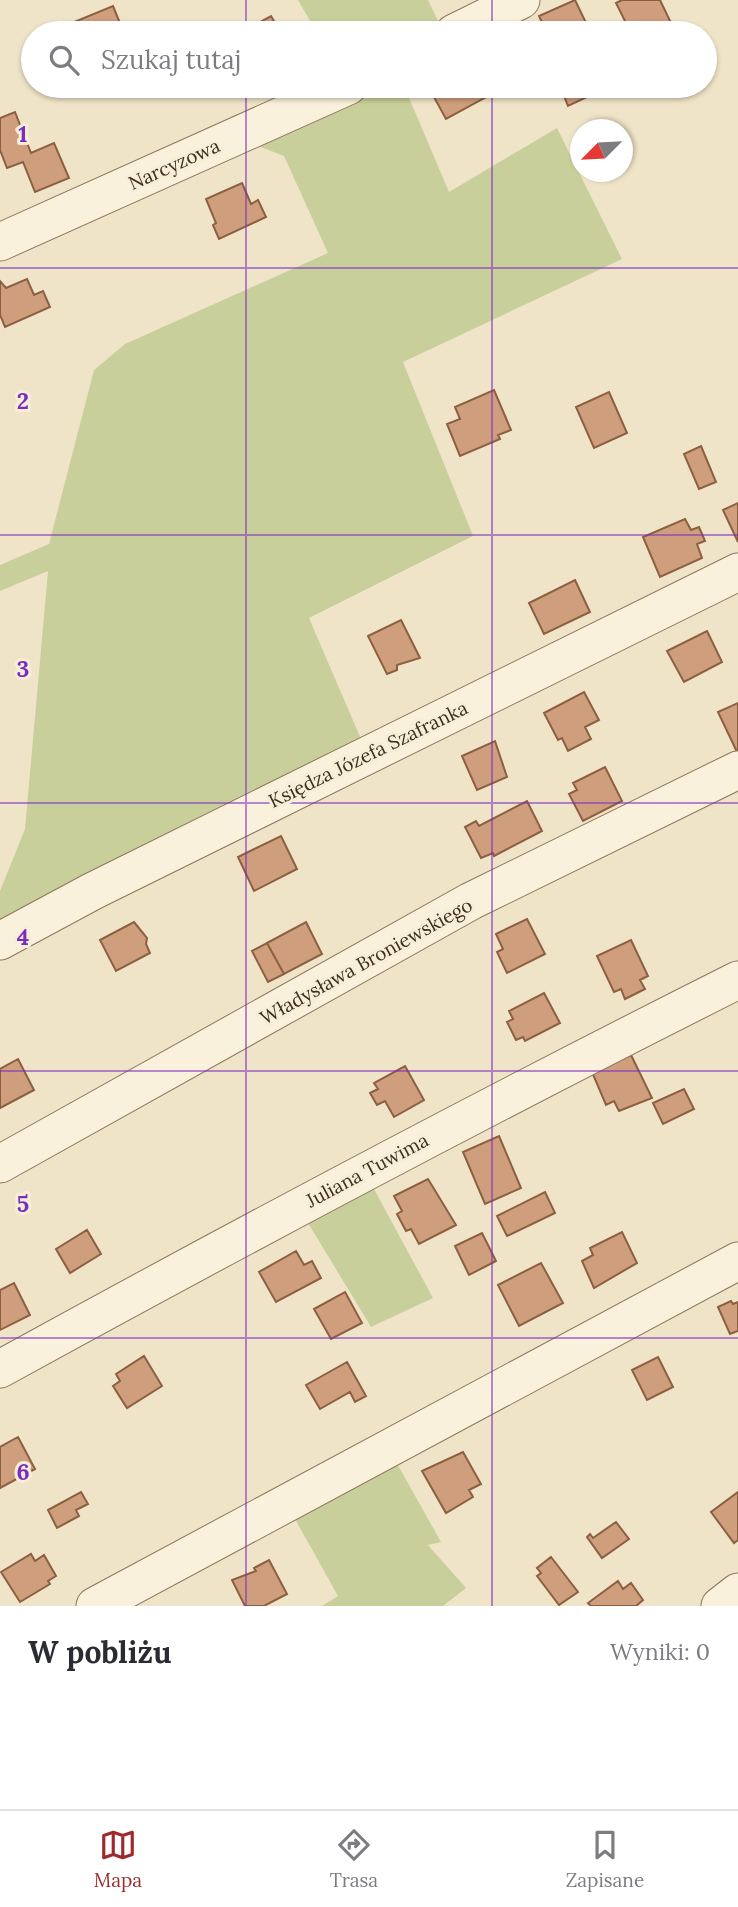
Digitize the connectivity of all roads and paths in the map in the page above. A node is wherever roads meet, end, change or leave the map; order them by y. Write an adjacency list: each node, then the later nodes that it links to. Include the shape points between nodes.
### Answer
1 (521, 0): 2 (street)
2 (478, 21)
3 (321, 98): 4 (street, Narcyzowa)
4 (0, 242)
5 (738, 572): 7 (street, Księdza Józefa Szafranka, via 130,872)
6 (738, 770): 9 (street, Władysława Broniewskiego, via 471,901)
7 (0, 941)
8 (738, 980): 11 (street, Juliana Tuwima, via 281,1216)
9 (0, 1164)
10 (738, 1261): 13 (street)
11 (0, 1369)
12 (738, 1592): 14 (street)
13 (95, 1606)
14 (720, 1606)

